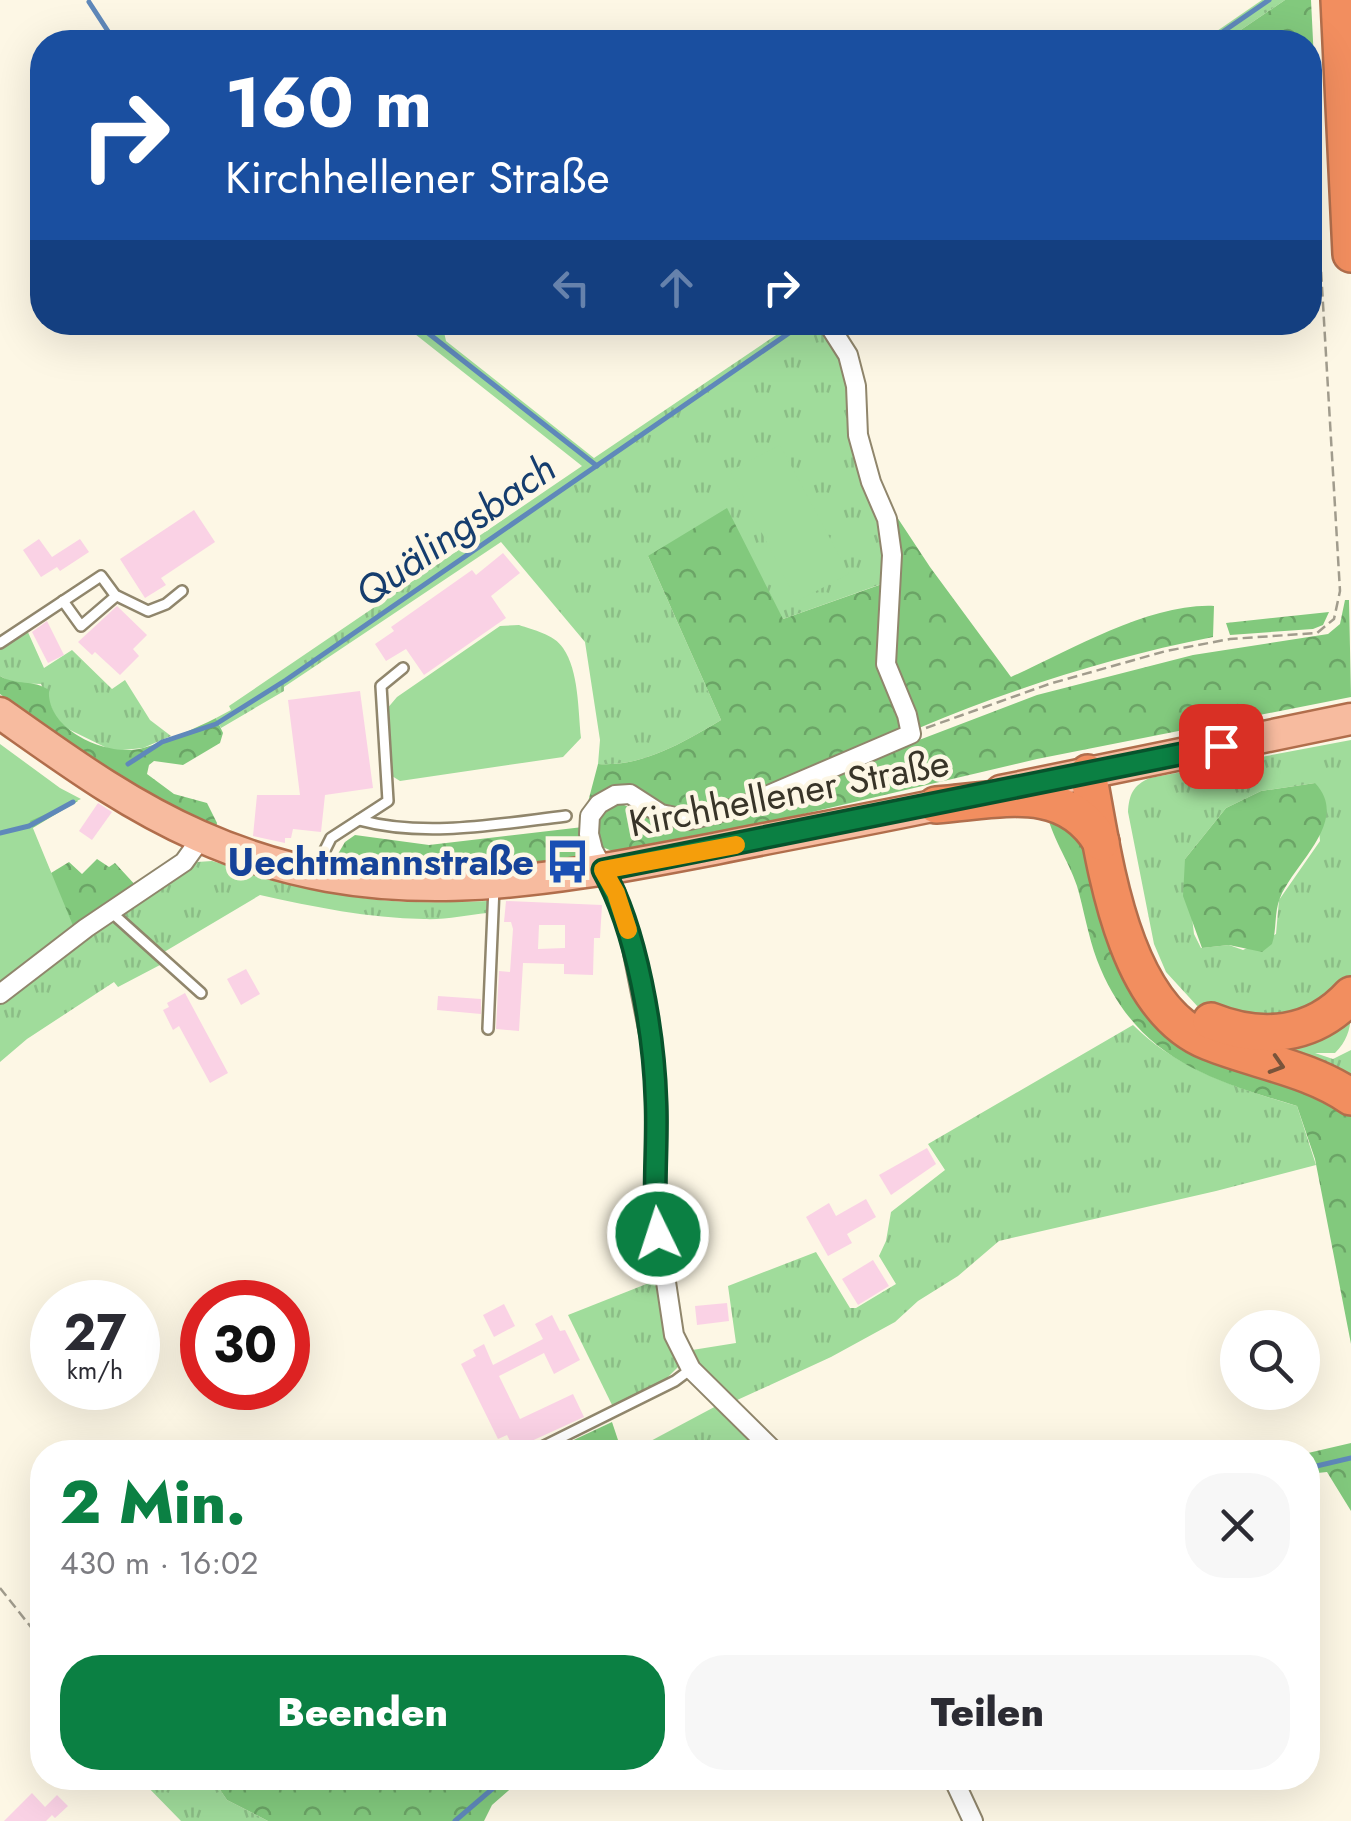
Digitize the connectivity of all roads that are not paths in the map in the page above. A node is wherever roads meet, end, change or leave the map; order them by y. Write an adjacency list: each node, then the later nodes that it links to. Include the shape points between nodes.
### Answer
1 (1339, 0): 2 (highway)
2 (1351, 254)
3 (835, 335): 17 (street, via 848,355 858,436 887,518 892,555 886,664 910,734 743,806 689,820 661,814 630,794 614,795 590,816 589,834)
4 (182, 591): 5 (lane, via 148,611)
5 (116, 596): 6 (lane, via 101,576); 6 (lane, via 81,626)
6 (63, 601): 7 (lane)
7 (0, 643)
8 (403, 668): 14 (lane, via 380,686 388,801)
9 (0, 713): 15 (main road, Kirchhellener Straße, via 100,784)
10 (1341, 722): 11 (main road, Kirchhellener Straße)
11 (1100, 770): 12 (main road, Kirchhellener Straße); 16 (highway); 23 (highway, via 1146,940 1181,1002 1213,1023 1272,1035 1312,1023)
12 (936, 805): 16 (highway, via 1040,799 1076,811); 17 (main road, Kirchhellener Straße)
13 (566, 816): 14 (lane, via 468,827)
14 (359, 820): 18 (lane, via 331,838)
15 (202, 838): 18 (main road, Kirchhellener Straße); 20 (street, via 184,862)
16 (1102, 842): 25 (highway, one-way to 25, via 1129,947 1172,1018 1204,1040 1311,1076)
17 (603, 870): 19 (main road, Kirchhellener Straße); 26 (street, via 630,938 652,1049 655,1209 674,1336)
18 (314, 873): 19 (main road, Kirchhellener Straße, via 399,886)
19 (494, 884): 24 (lane)
20 (111, 912): 21 (lane); 22 (street)
21 (201, 993)
22 (0, 994)
23 (1351, 995)
24 (488, 1029)
25 (1351, 1097)
26 (692, 1368): 27 (lane); 28 (street)
27 (556, 1440)
28 (763, 1440)
29 (959, 1790): 30 (street)
30 (973, 1821)

